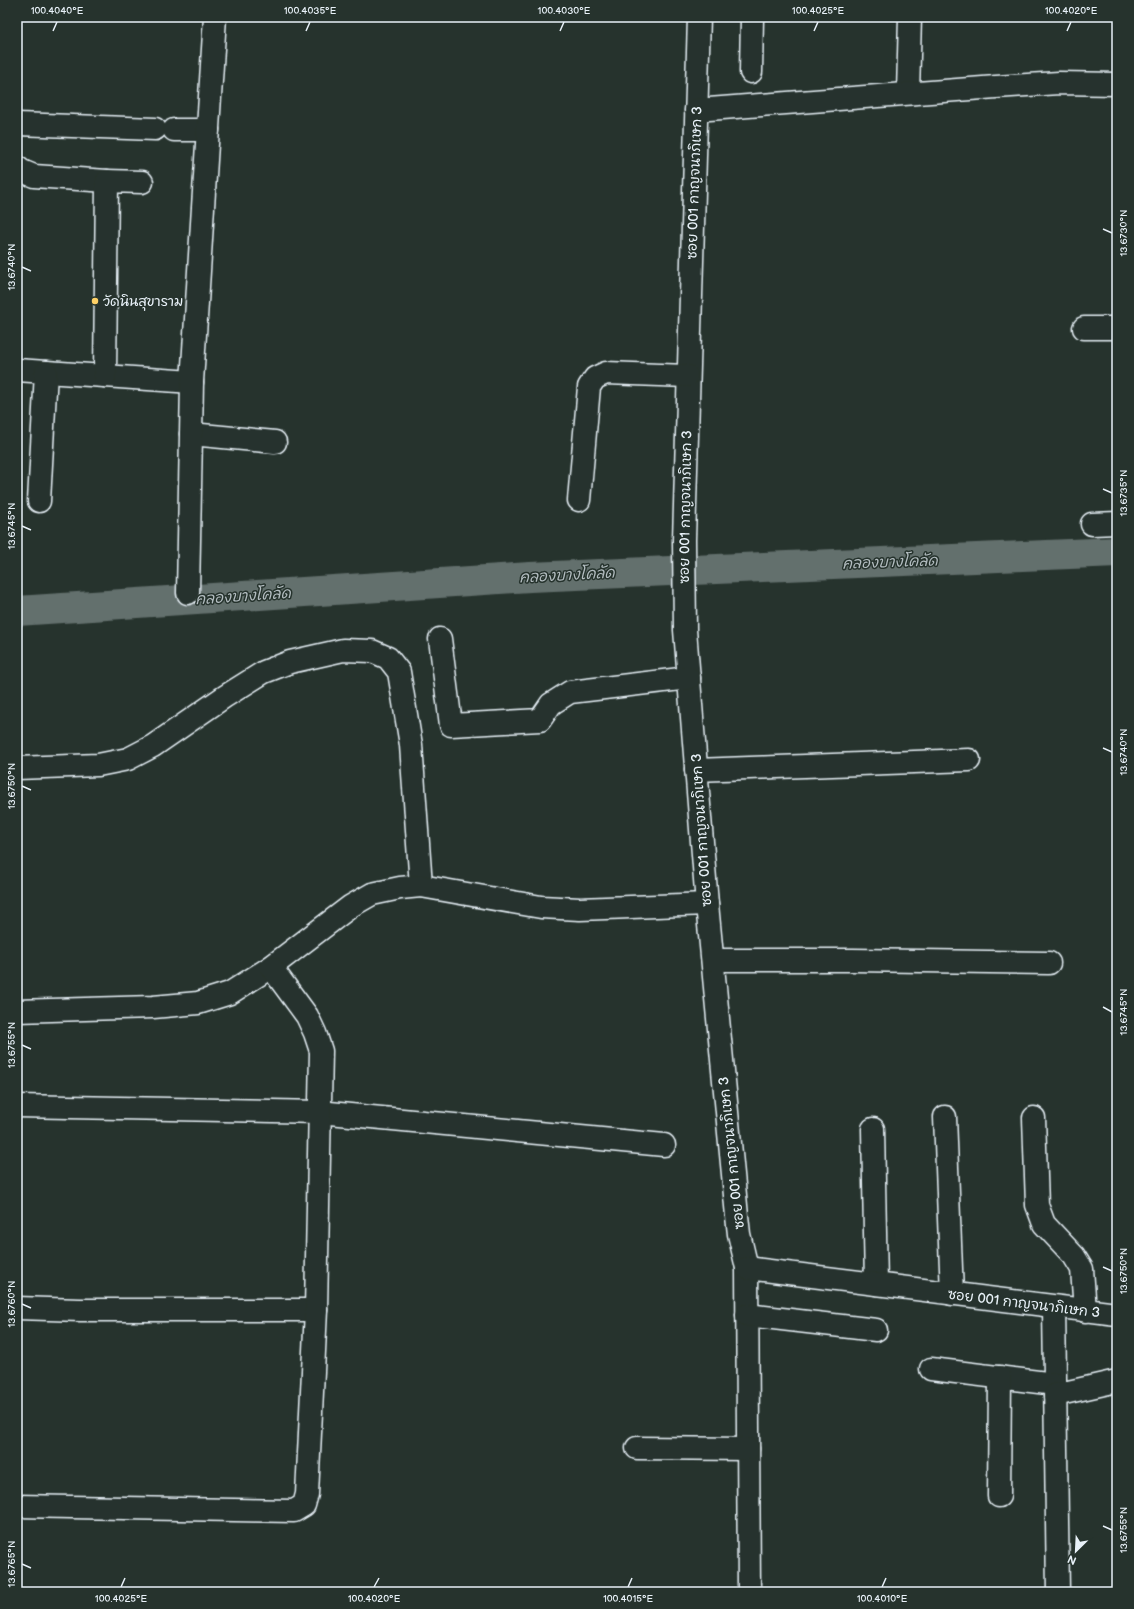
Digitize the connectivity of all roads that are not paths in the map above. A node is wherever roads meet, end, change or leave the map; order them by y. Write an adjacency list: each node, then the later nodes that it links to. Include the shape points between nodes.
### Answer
1 (215, 17): 10 (street)
2 (699, 17): 8 (street, ซอย 001 กาญจนาภิเษก 3)
3 (752, 17): 5 (street)
4 (910, 17): 7 (street)
5 (751, 72)
6 (1117, 84): 7 (street, via 1059,83)
7 (908, 93): 8 (street)
8 (696, 110): 19 (street, ซอย 001 กาญจนาภิเษก 3)
9 (17, 124): 10 (street)
10 (208, 130): 20 (street)
11 (17, 166): 12 (street, via 34,176)
12 (107, 181): 13 (street); 18 (street)
13 (142, 182)
14 (1084, 328): 15 (street)
15 (1117, 328)
16 (17, 370): 17 (street)
17 (46, 372): 18 (street); 24 (street)
18 (105, 376): 20 (street)
19 (688, 376): 23 (street, via 606,373 595,378 588,387); 29 (street, ซอย 001 กาญจนาภิเษก 3, via 684,540 685,630)
20 (192, 382): 21 (street)
21 (191, 434): 22 (street); 27 (street)
22 (275, 442)
23 (579, 500)
24 (39, 501)
25 (1092, 524): 26 (street)
26 (1117, 524)
27 (188, 593)
28 (440, 639): 29 (street, via 451,725 540,720 551,704 570,692)
29 (689, 678): 32 (street, ซอย 001 กาญจนาภิเษก 3)
30 (969, 760): 32 (street)
31 (17, 768): 33 (street, via 98,765 128,759 153,746 264,672 290,662 343,650 372,651 388,658 399,672 411,745)
32 (696, 770): 34 (street, ซอย 001 กาญจนาภิเษก 3)
33 (421, 886): 34 (street, via 541,907 580,909); 37 (street, via 372,894 351,906)
34 (707, 904): 35 (street, ซอย 001 กาญจนาภิเษก 3)
35 (713, 960): 36 (street); 45 (street, ซอย 001 กาญจนาภิเษก 3, via 737,1216)
36 (1049, 963)
37 (271, 967): 38 (street, via 230,993 198,1003 153,1007); 40 (street, via 307,1016 315,1033 320,1051)
38 (17, 1011)
39 (17, 1106): 40 (street)
40 (319, 1112): 44 (street); 50 (street)
41 (945, 1117): 47 (street)
42 (1034, 1118): 51 (street, via 1037,1205 1044,1224 1074,1256 1082,1269)
43 (873, 1129): 46 (street)
44 (664, 1145)
45 (747, 1268): 46 (street, ซอย 001 กาญจนาภิเษก 3); 53 (street)
46 (876, 1284): 47 (street, ซอย 001 กาญจนาภิเษก 3)
47 (952, 1294): 48 (street, ซอย 001 กาญจนาภิเษก 3)
48 (1054, 1307): 51 (street, ซอย 001 กาญจนาภิเษก 3); 58 (street)
49 (17, 1308): 50 (street)
50 (316, 1310): 62 (street, via 307,1494 304,1504 294,1511)
51 (1085, 1311): 52 (street, ซอย 001 กาญจนาภิเษก 3)
52 (1117, 1314)
53 (747, 1315): 54 (street); 60 (street)
54 (876, 1330)
55 (931, 1370): 56 (street)
56 (1000, 1377): 58 (street); 61 (street)
57 (1117, 1381): 58 (street)
58 (1055, 1390): 64 (street)
59 (637, 1448): 60 (street)
60 (748, 1449): 63 (street)
61 (999, 1496)
62 (17, 1506)
63 (749, 1592)
64 (1058, 1592)

